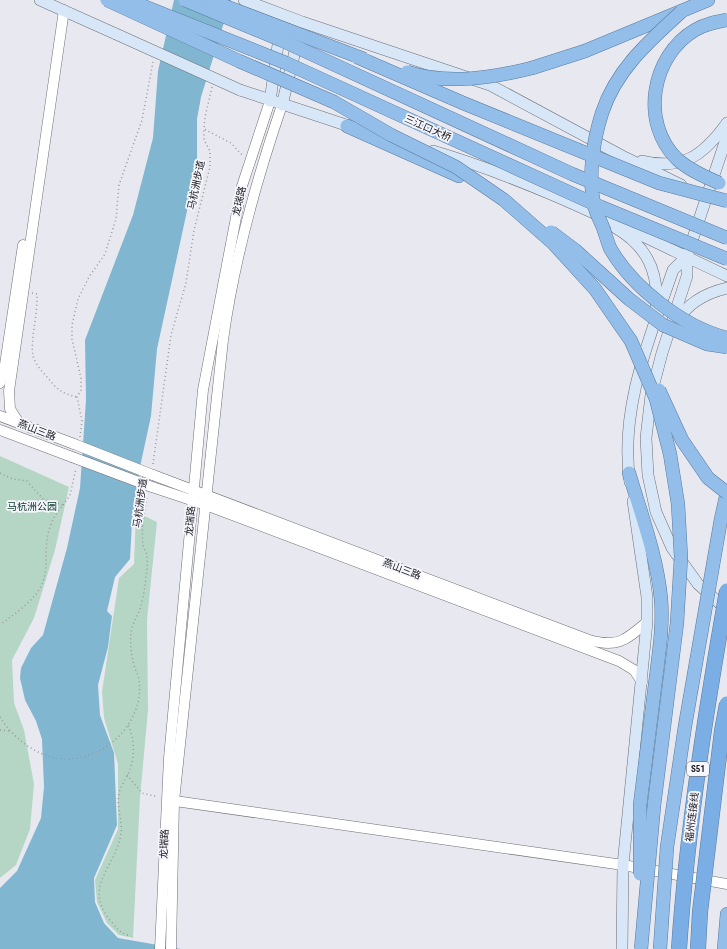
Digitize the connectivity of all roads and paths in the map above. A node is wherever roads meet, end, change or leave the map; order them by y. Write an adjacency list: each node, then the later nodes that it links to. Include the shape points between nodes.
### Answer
1 (40, 0): 8 (main road)
2 (107, 0): 36 (highway, bridge, via 334,102 391,135 456,167 504,200 553,243 595,289)
3 (128, 0): 29 (highway, 三江口大桥, bridge, via 286,64 601,207)
4 (186, 0): 27 (highway, 三江口大桥, bridge, via 281,40 572,174)
5 (209, 0): 13 (highway, bridge)
6 (244, 0): 10 (main road)
7 (708, 0): 9 (highway)
8 (60, 9): 15 (main road, bridge); 32 (street); 40 (street, via 4,371)
9 (681, 12): 13 (highway, bridge, via 585,51 512,73 446,80 412,74); 34 (highway, bridge, via 645,45 623,71 602,112 592,162 594,205 610,248 640,287 673,313 713,334)
10 (282, 14): 12 (main road); 15 (main road)
11 (727, 20): 22 (highway, bridge, via 696,30 673,49 660,74 655,89 654,105 657,123 665,142 677,159 696,173)
12 (302, 22): 16 (main road); 21 (main road, via 490,85)
13 (357, 56): 24 (highway, bridge, via 463,103 658,183)
14 (154, 57): 41 (path, via 142,120 119,185 116,219 104,254 78,299 72,325 72,338 81,378 81,390)
15 (270, 101): 16 (main road); 51 (street, 龙瑞路, via 242,186 231,237 203,390)
16 (282, 105): 18 (main road); 53 (street, 龙瑞路, via 251,206 228,306)
17 (727, 123): 21 (main road, via 703,152 689,160 671,164 652,164)
18 (347, 126): 26 (main road, via 480,165); 37 (highway, bridge, via 454,173 522,212 575,250 629,299 664,325 707,344)
19 (204, 129): 47 (path, 马杭洲步道, via 204,140 210,151 210,167 194,230 186,284 171,335)
20 (727, 136): 23 (main road)
21 (626, 158): 23 (main road)
22 (727, 185)
23 (707, 198): 25 (main road); 28 (main road)
24 (727, 200)
25 (727, 206)
26 (580, 208): 28 (main road); 33 (main road, via 618,230 646,256 655,274 658,292)
27 (727, 238)
28 (687, 256): 30 (main road); 33 (main road, via 673,270); 35 (main road, via 687,276)
29 (727, 259)
30 (727, 276)
31 (727, 288): 35 (main road, via 713,291 695,301 681,313)
32 (23, 292): 41 (path, via 36,294 38,305 33,357 43,374 60,392); 43 (street, via 9,390 10,409)
33 (652, 331): 38 (main road)
34 (727, 338)
35 (666, 339): 39 (main road)
36 (631, 341): 52 (highway, bridge, via 663,396 682,440 708,478); 76 (highway, bridge, via 656,399 670,454 678,504 681,556 677,623 654,806)
37 (727, 347)
38 (647, 348): 39 (main road); 49 (main road, via 627,436)
39 (662, 353): 58 (main road, via 651,395 646,438 648,475 656,512 672,548 694,578)
40 (0, 383)
41 (77, 397): 45 (path, via 82,421)
42 (0, 416): 43 (street, 燕山三路)
43 (19, 423): 45 (street, 燕山三路)
44 (0, 430): 46 (street, 燕山三路)
45 (76, 444): 47 (street, 燕山三路, bridge)
46 (74, 461): 50 (street, 燕山三路, bridge); 55 (path, via 70,495)
47 (153, 470): 51 (street, 燕山三路)
48 (0, 473): 55 (path, via 13,479 27,481 43,499)
49 (629, 473): 59 (main road, via 647,597); 76 (highway, bridge, via 656,564 662,629 640,805)
50 (150, 488): 54 (street, 燕山三路); 64 (path, 马杭洲步道, via 143,521 143,545 147,555 145,586 132,630 131,650 139,678 139,696 136,711)
51 (193, 489): 53 (street, 燕山三路); 54 (street, 龙瑞路)
52 (727, 493): 77 (highway, bridge, via 684,726 669,832)
53 (207, 494): 56 (street, 龙瑞路); 59 (street, 燕山三路, via 589,640 612,644 621,642)
54 (192, 500): 56 (street, 燕山三路); 68 (street, 龙瑞路)
55 (62, 505): 60 (path, via 54,516 47,539 45,574 41,585 32,599)
56 (206, 505): 61 (street, 燕山三路, via 619,661 634,670); 68 (street, 龙瑞路)
57 (727, 591): 78 (highway, 福州连接线 / S51, bridge, via 703,729)
58 (727, 610)
59 (647, 622): 61 (main road)
60 (0, 625)
61 (642, 682): 69 (main road)
62 (727, 704): 79 (highway, 福州连接线 / S51, bridge, via 701,904)
63 (0, 717): 66 (path, 马杭洲步道)
64 (128, 725): 66 (path, 马杭洲步道, via 118,737 100,750 79,758 62,759 34,751); 67 (path, via 133,736 134,750)
65 (0, 730): 66 (path)
66 (8, 731)
67 (127, 775): 68 (path, via 142,793); 72 (path, via 118,795 122,833 99,886 100,904 105,914 120,933)
68 (170, 800): 69 (street); 73 (street, 龙瑞路); 74 (street, 龙瑞路)
69 (623, 865): 70 (street); 75 (main road)
70 (727, 884)
71 (727, 920): 80 (highway)
72 (128, 935)
73 (160, 949)
74 (171, 949)
75 (622, 949)
76 (640, 949)
77 (660, 949)
78 (679, 949)
79 (698, 949)
80 (724, 949)

